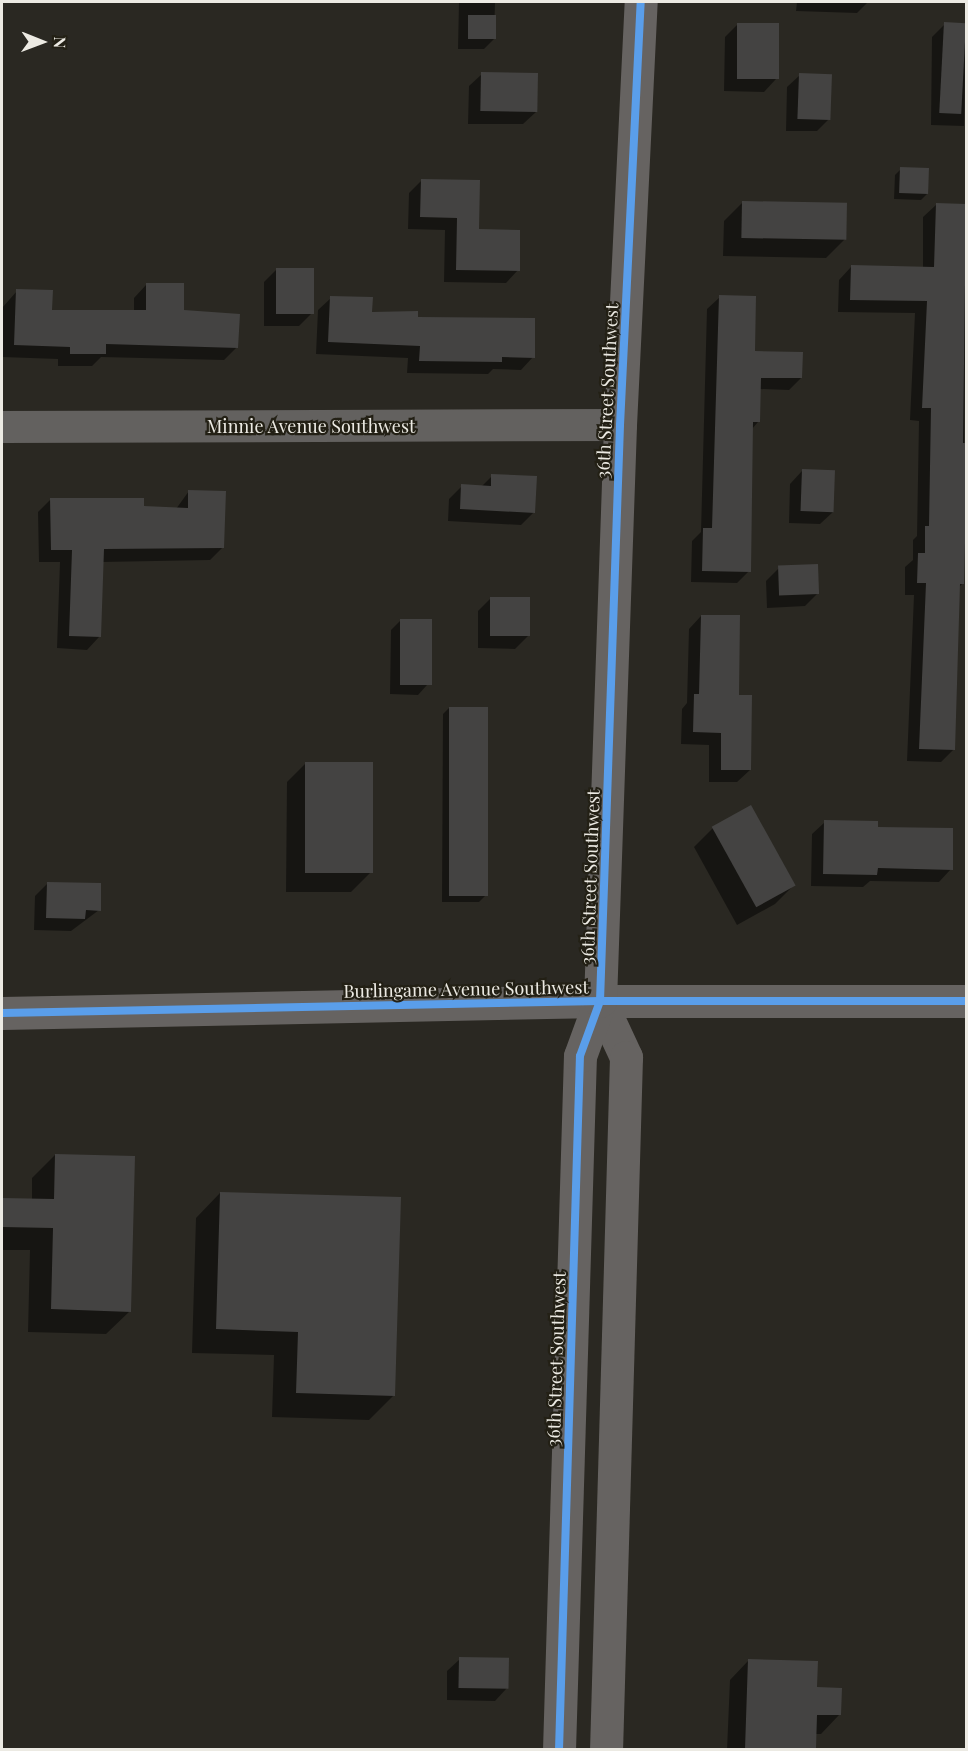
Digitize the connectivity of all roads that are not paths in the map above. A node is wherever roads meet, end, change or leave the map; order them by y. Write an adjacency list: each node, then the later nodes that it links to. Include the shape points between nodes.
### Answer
1 (641, 2): 2 (street, 36th Street Southwest)
2 (620, 424): 3 (street, Minnie Avenue Southwest); 4 (street, 36th Street Southwest)
3 (2, 427)
4 (600, 1001): 5 (street, Burlingame Avenue Southwest); 6 (street, Burlingame Avenue Southwest); 7 (street, 36th Street Southwest, via 580,1056); 8 (street, 36th Street Southwest, via 626,1056)
5 (966, 1001)
6 (2, 1013)
7 (571, 1392): 8 (street, via 584,1402 590,1414 598,1477); 9 (street, 36th Street Southwest)
8 (612, 1532): 10 (street, 36th Street Southwest)
9 (559, 1749)
10 (606, 1749)

